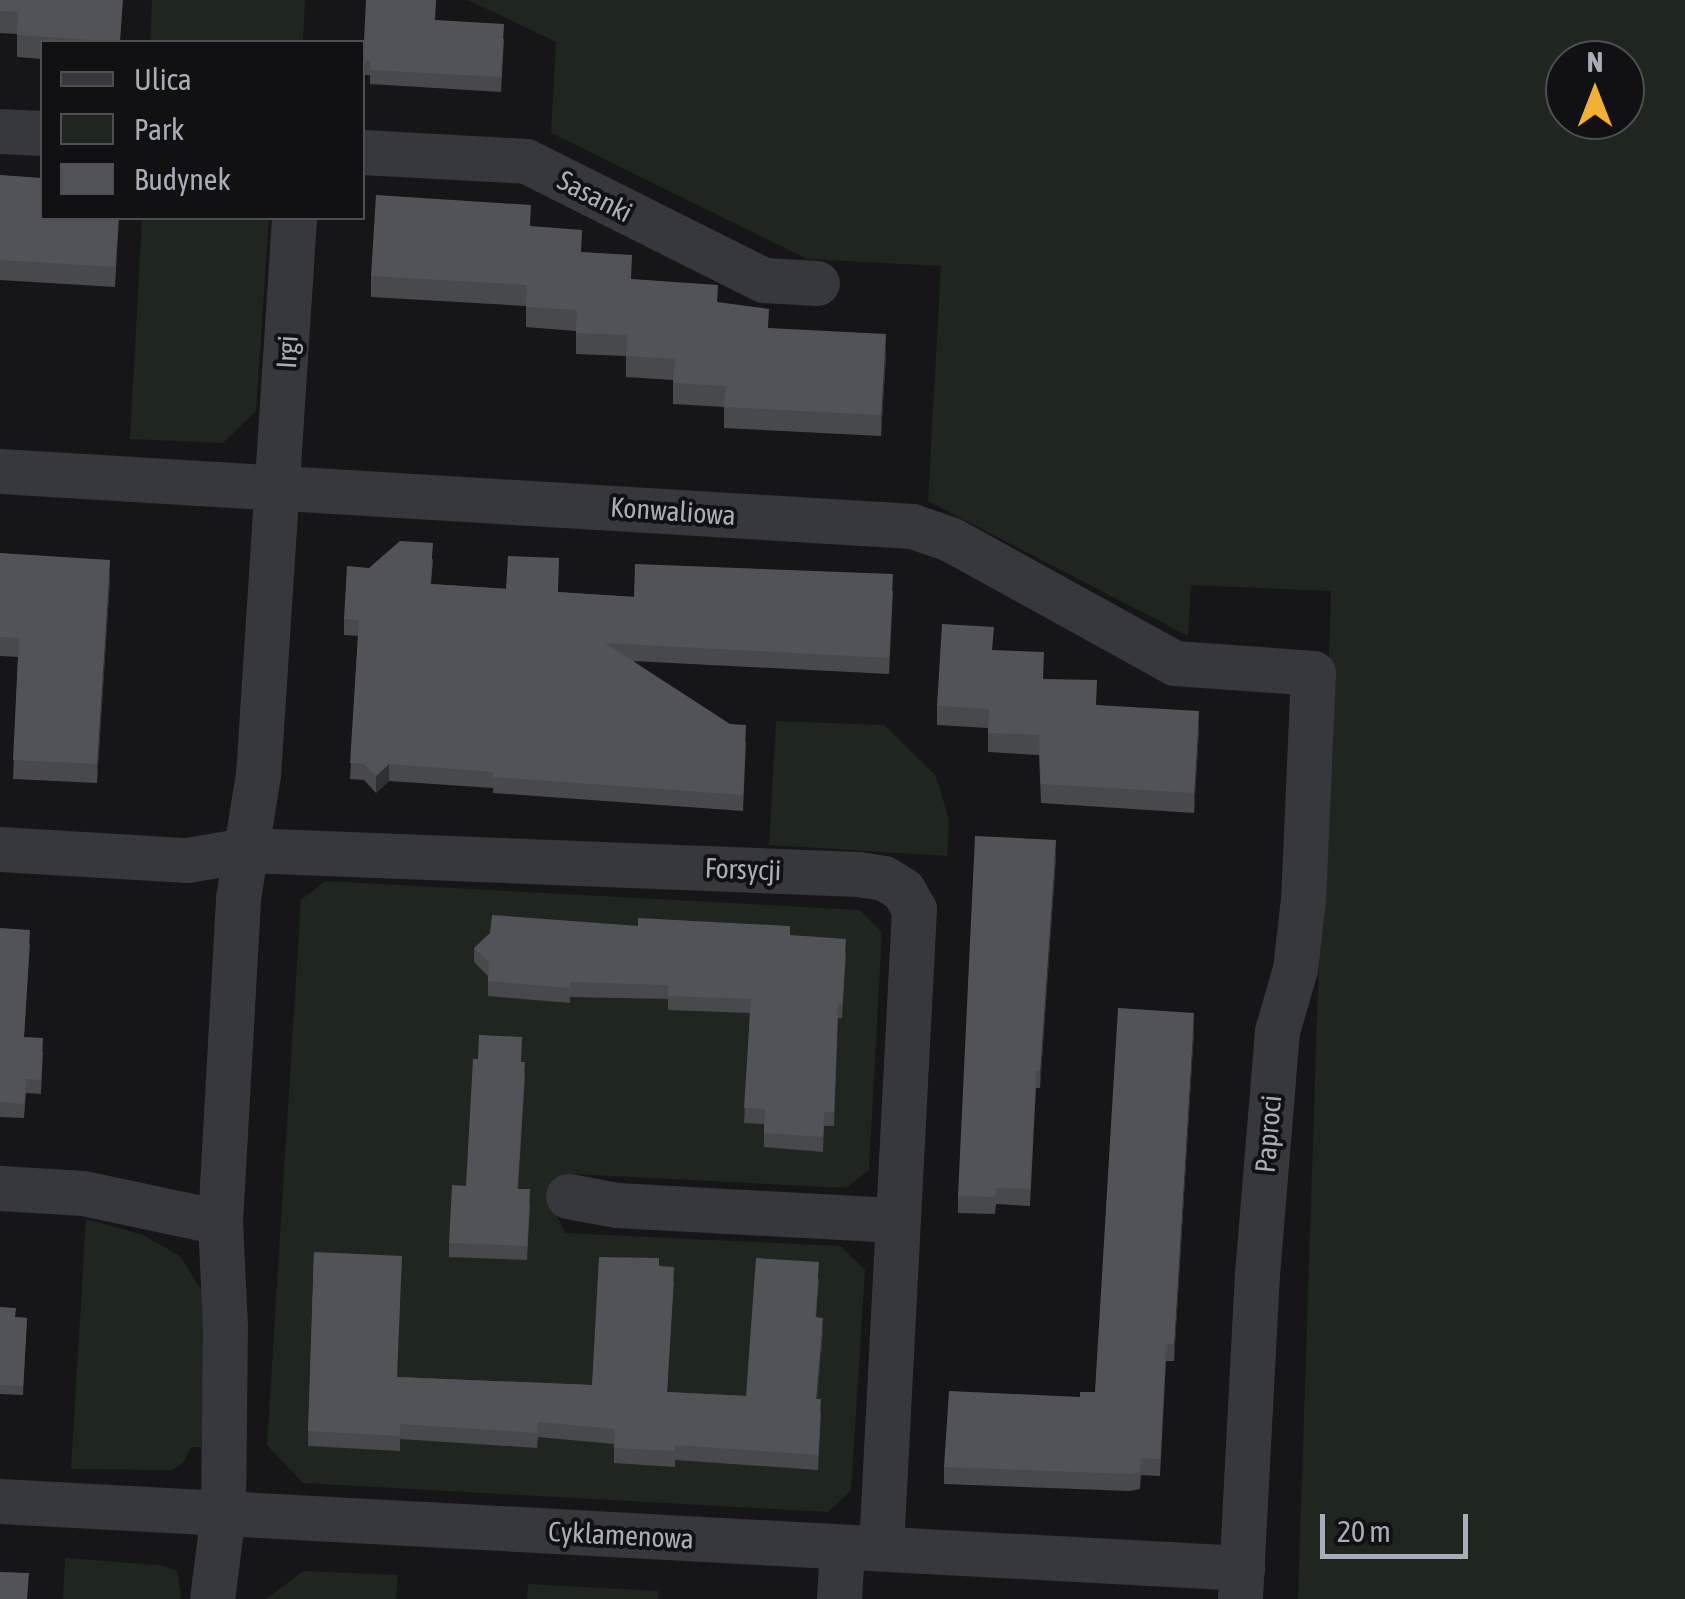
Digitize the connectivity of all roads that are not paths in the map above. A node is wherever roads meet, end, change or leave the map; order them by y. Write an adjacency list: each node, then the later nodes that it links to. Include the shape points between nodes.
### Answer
1 (0, 131): 2 (street)
2 (40, 133)
3 (365, 152): 5 (street, Sasanki, via 526,161 764,280)
4 (294, 220): 7 (street, Irgi)
5 (817, 283)
6 (0, 471): 7 (street, Konwaliowa)
7 (280, 487): 8 (street, Konwaliowa, via 912,526 950,540 1175,663); 10 (street, Irgi)
8 (1314, 673): 18 (street, Paproci, via 1304,900 1295,969 1277,1031 1258,1255)
9 (0, 849): 10 (street, Forsycji, via 188,860)
10 (246, 850): 13 (street, Forsycji, via 884,878 903,890 914,909); 14 (street, Irgi)
11 (0, 1188): 14 (street, via 83,1193)
12 (568, 1196): 13 (street, via 617,1205)
13 (897, 1220): 17 (street, Forsycji)
14 (220, 1222): 16 (street, Irgi)
15 (0, 1501): 16 (street, Cyklamenowa)
16 (223, 1513): 17 (street, Cyklamenowa); 19 (street, Irgi)
17 (862, 1548): 18 (street, Cyklamenowa); 20 (street, Forsycji)
18 (1241, 1584)
19 (212, 1599)
20 (839, 1599)

